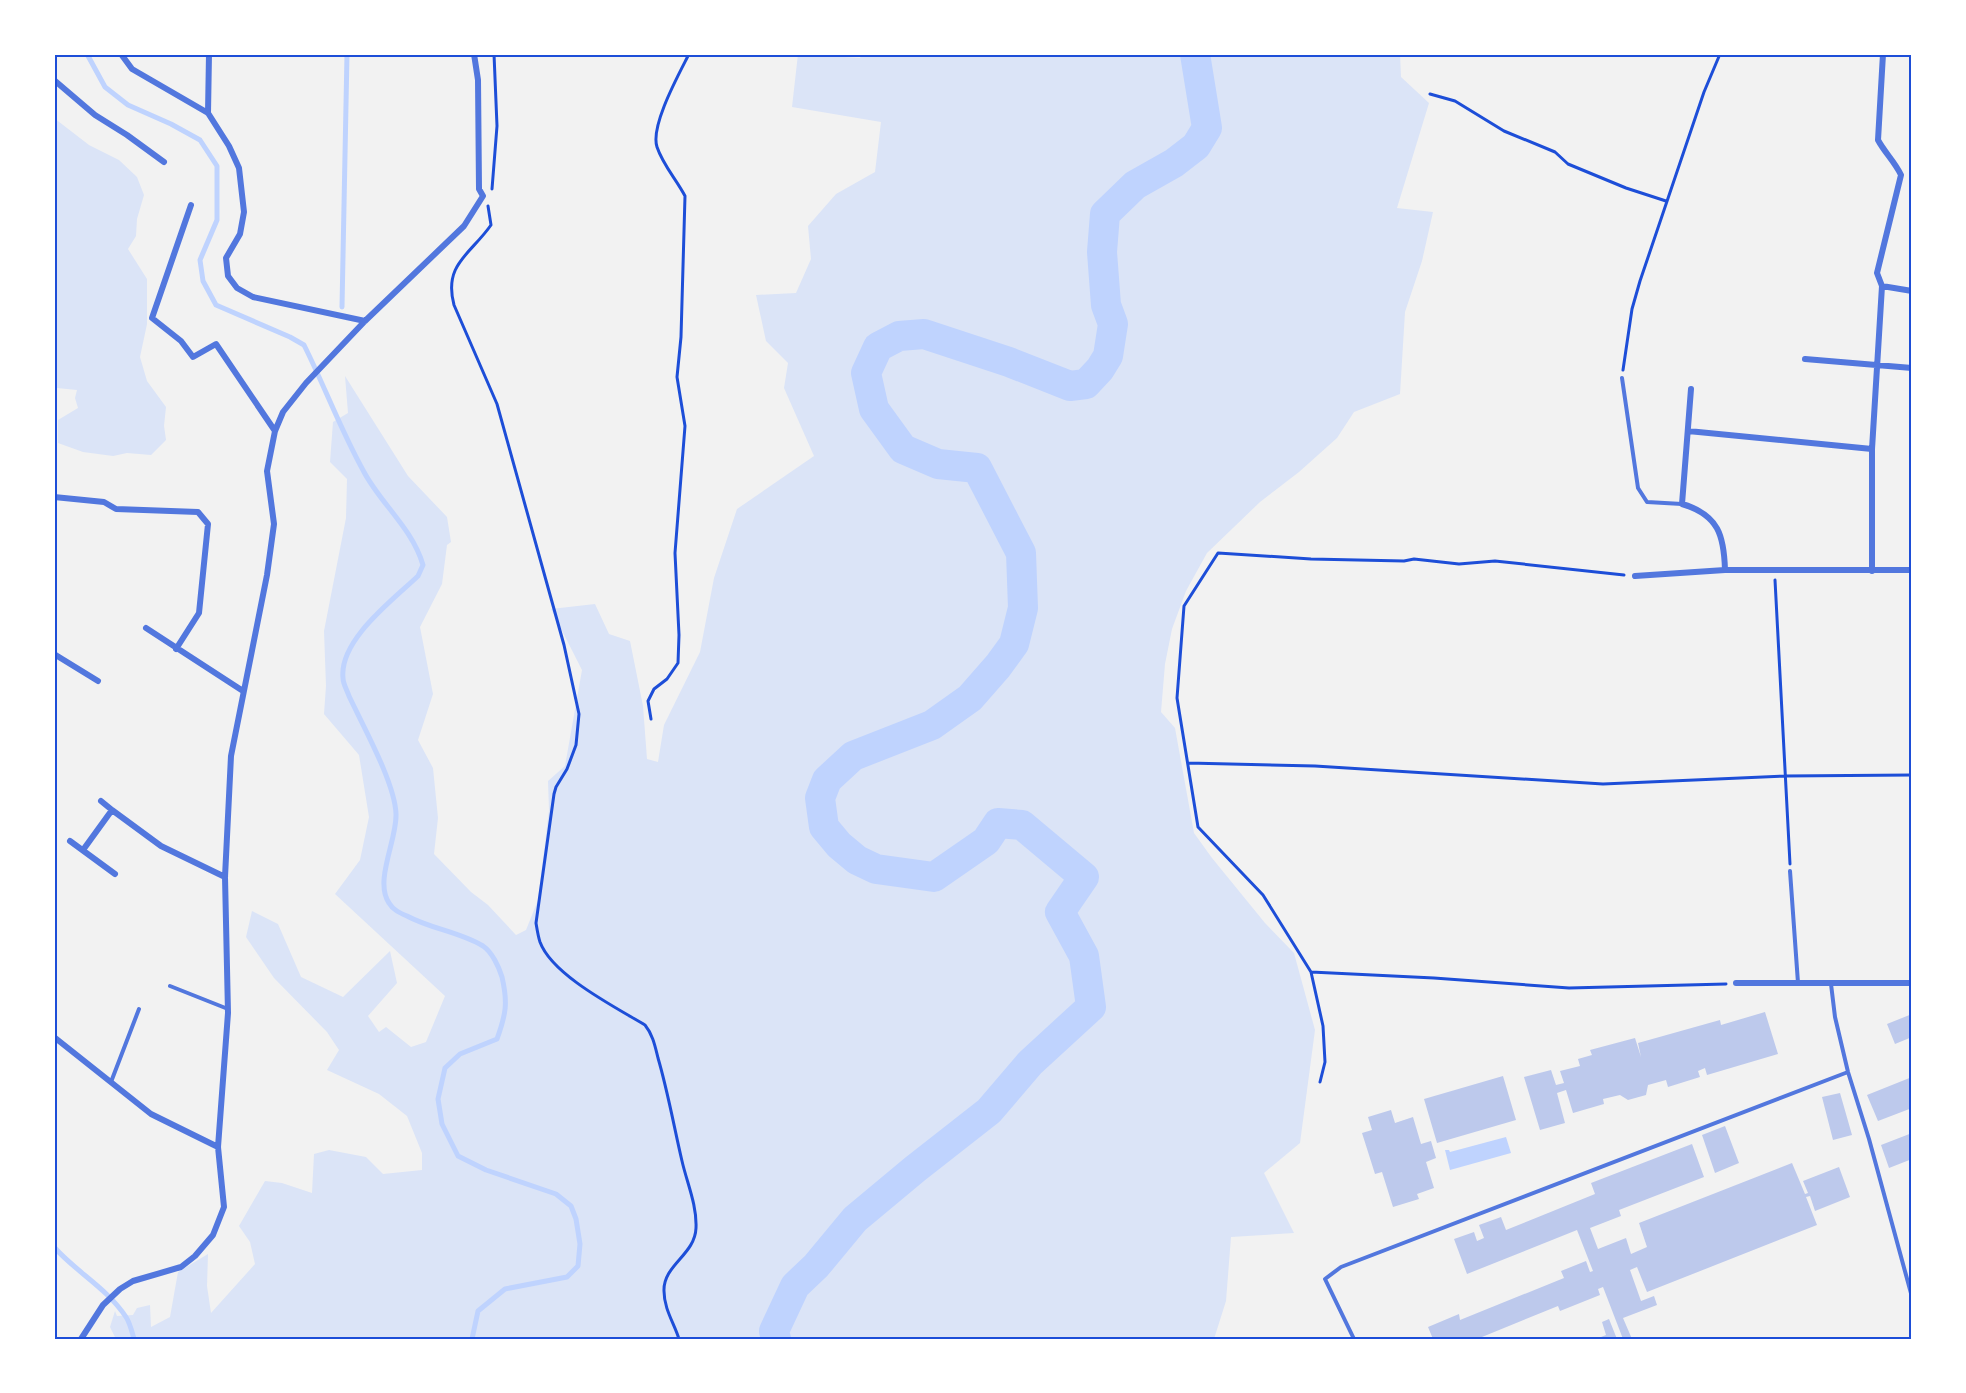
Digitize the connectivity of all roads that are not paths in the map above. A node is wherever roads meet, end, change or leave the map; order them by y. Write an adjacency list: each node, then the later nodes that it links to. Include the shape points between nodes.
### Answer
1 (121, 54): 6 (street, via 132,69)
2 (209, 54): 6 (street)
3 (474, 54): 11 (street, via 478,80 479,189 483,196 464,226)
4 (1883, 54): 9 (street, via 1878,140 1901,176 1877,273)
5 (54, 80): 7 (street, via 95,115)
6 (208, 112): 11 (street, via 238,168 244,212 240,234 226,258 232,282 253,297)
7 (164, 162)
8 (191, 205): 17 (street, via 152,318 181,341 193,357 216,344)
9 (1882, 286): 10 (street); 13 (street)
10 (1912, 291)
11 (365, 321): 17 (street, via 282,412)
12 (1805, 359): 13 (street)
13 (1876, 366): 14 (street); 19 (street)
14 (1912, 368)
15 (1622, 378): 21 (lane, via 1638,488 1647,502)
16 (1691, 389): 18 (street)
17 (275, 431): 30 (street, via 267,471 274,524 261,613)
18 (1688, 431): 19 (street); 21 (street)
19 (1872, 449): 24 (street)
20 (54, 498): 27 (street, via 104,502 116,509 198,512 208,524 199,613)
21 (1682, 504): 22 (street, via 1713,522 1724,544)
22 (1725, 570): 24 (street); 25 (street)
23 (1912, 570): 24 (street)
24 (1872, 571)
25 (1635, 576)
26 (147, 628): 27 (street)
27 (176, 649): 30 (street)
28 (54, 654): 29 (street)
29 (98, 681)
30 (243, 691): 37 (street, via 231,756)
31 (101, 801): 32 (street)
32 (112, 810): 34 (street); 37 (street, via 162,846)
33 (70, 841): 34 (street)
34 (83, 850): 36 (street)
35 (1790, 871): 40 (lane)
36 (115, 874)
37 (225, 877): 44 (street)
38 (1736, 983): 40 (street)
39 (1912, 983): 41 (street)
40 (1798, 984): 41 (street)
41 (1831, 984): 46 (lane)
42 (170, 986): 44 (lane)
43 (140, 1009): 47 (lane)
44 (228, 1009): 48 (street)
45 (54, 1037): 47 (street)
46 (1848, 1072): 49 (lane); 51 (lane, via 1341,1267 1325,1279)
47 (111, 1082): 48 (street, via 151,1114)
48 (218, 1147): 50 (street, via 224,1207 213,1236 181,1267 133,1281 120,1289 103,1305)
49 (1912, 1297)
50 (81, 1339)
51 (1354, 1339)

